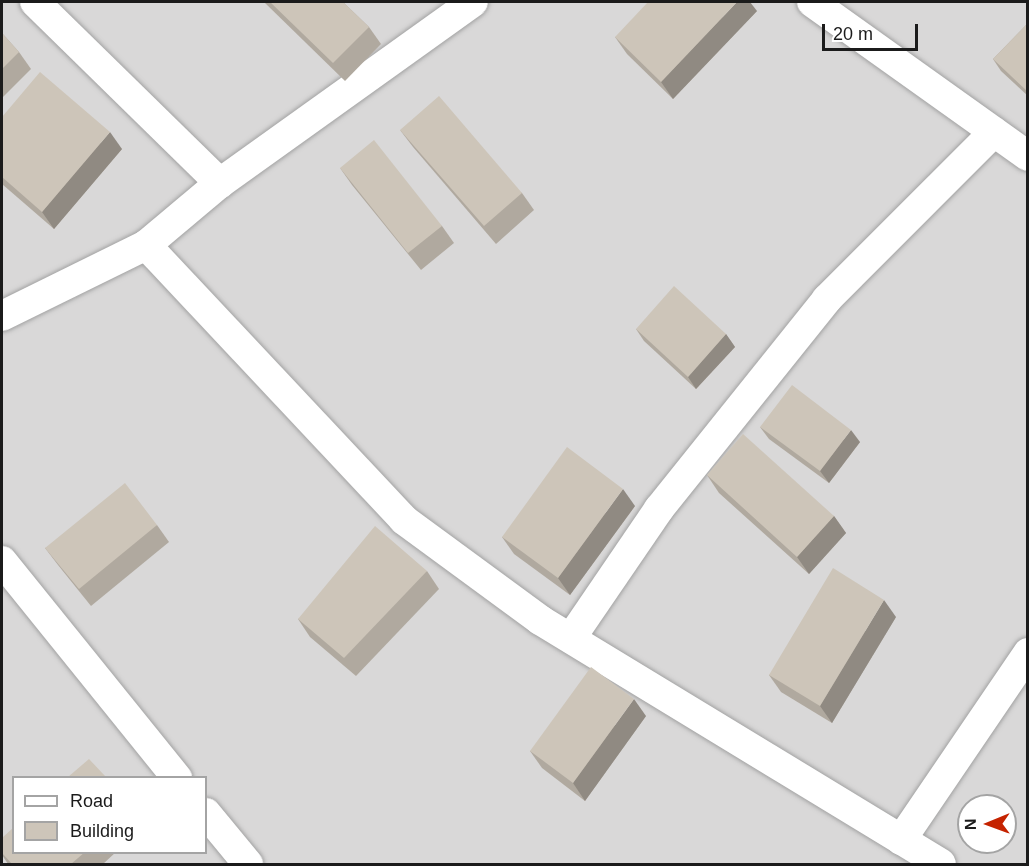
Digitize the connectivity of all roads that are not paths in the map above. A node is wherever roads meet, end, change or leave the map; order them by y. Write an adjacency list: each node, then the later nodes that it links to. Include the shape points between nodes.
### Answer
1 (35, 2): 6 (street)
2 (473, 2): 6 (street)
3 (812, 2): 4 (street)
4 (994, 132): 5 (street); 10 (street, via 827,299 659,509)
5 (1028, 156)
6 (219, 183): 7 (street)
7 (146, 245): 8 (street); 10 (street, via 404,520 540,620)
8 (2, 316)
9 (2, 561): 12 (street)
10 (571, 638): 14 (street)
11 (1026, 658): 14 (street)
12 (176, 776)
13 (207, 814): 15 (street)
14 (901, 840): 16 (street)
15 (248, 864)
16 (941, 864)

